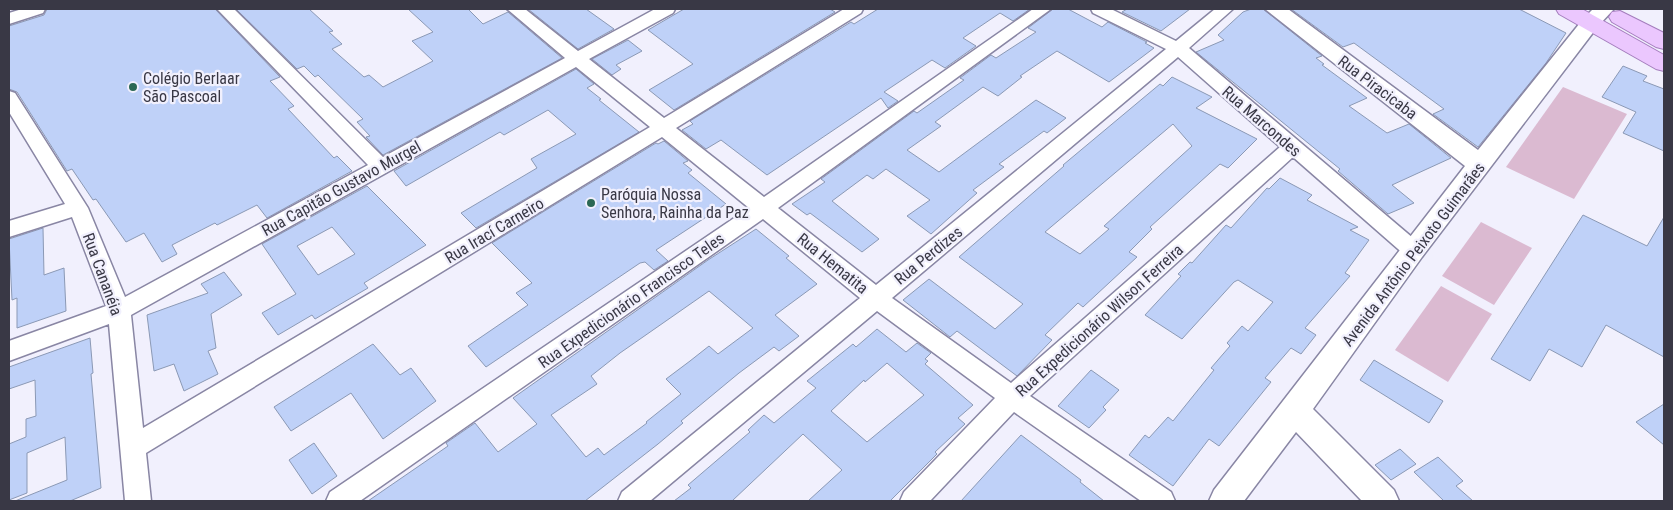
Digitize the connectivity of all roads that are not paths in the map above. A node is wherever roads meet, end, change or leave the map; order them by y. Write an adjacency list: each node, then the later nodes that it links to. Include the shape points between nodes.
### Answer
1 (37, 9): 12 (street)
2 (225, 9): 21 (street)
3 (515, 9): 15 (street, Rua Hematita)
4 (666, 9): 15 (street, Rua Capitão Gustavo Murgel)
5 (855, 9): 18 (street, Rua Irací Carneiro)
6 (1042, 9): 23 (street, Rua Expedicionário Francisco Teles)
7 (1098, 9): 14 (street, Rua Marcondes)
8 (1225, 9): 14 (street, Rua Perdizes)
9 (1275, 9): 20 (street, Rua Piracicaba)
10 (1567, 9): 11 (main road)
11 (1598, 16): 13 (main road); 16 (main road); 20 (street, Avenida Antônio Peixoto Guimarães)
12 (9, 19)
13 (1664, 42)
14 (1178, 49): 19 (street, Rua Marcondes); 26 (street, Rua Perdizes)
15 (576, 58): 18 (street, Rua Hematita); 21 (street, Rua Capitão Gustavo Murgel)
16 (1664, 64)
17 (9, 97): 22 (street, Rua Cananéia)
18 (662, 128): 23 (street, Rua Hematita); 31 (street, Rua Irací Carneiro)
19 (1292, 147): 25 (street, Rua Marcondes); 29 (street, Rua Expedicionário Wilson Ferreira)
20 (1481, 165): 25 (street, Avenida Antônio Peixoto Guimarães)
21 (380, 166): 27 (street, Rua Capitão Gustavo Murgel)
22 (78, 208): 24 (street); 27 (street, Rua Cananéia)
23 (764, 208): 26 (street, Rua Hematita); 33 (street, Rua Expedicionário Francisco Teles)
24 (9, 230)
25 (1413, 250): 30 (street, Avenida Antônio Peixoto Guimarães)
26 (876, 298): 29 (street, Rua Hematita); 34 (street, Rua Perdizes)
27 (119, 311): 28 (street, Rua Capitão Gustavo Murgel); 31 (street, Rua Cananéia)
28 (9, 351)
29 (1012, 398): 35 (street, Rua Expedicionário Wilson Ferreira); 36 (street, Rua Hematita)
30 (1296, 410): 37 (street, Avenida Antônio Peixoto Guimarães); 38 (street)
31 (132, 448): 32 (street, Rua Cananéia)
32 (138, 501)
33 (339, 501)
34 (631, 501)
35 (913, 501)
36 (1162, 501)
37 (1225, 501)
38 (1383, 501)

